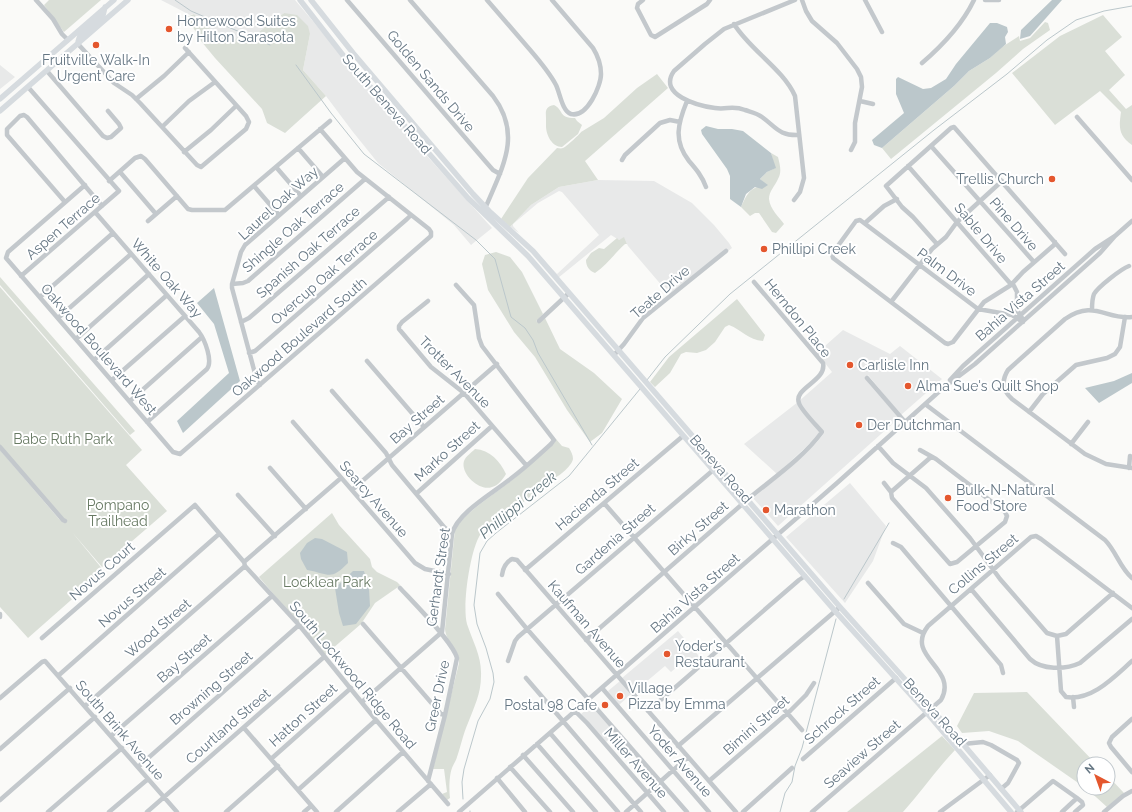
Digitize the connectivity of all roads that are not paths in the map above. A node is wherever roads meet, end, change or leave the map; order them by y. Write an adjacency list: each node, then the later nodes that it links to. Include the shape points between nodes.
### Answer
1 (44, 0): 18 (street)
2 (114, 0): 19 (main road)
3 (300, 0): 72 (main road, South Beneva Road, via 349,62)
4 (311, 0): 70 (main road, South Beneva Road, via 353,53)
5 (347, 0): 54 (street, Golden Sands Drive, via 486,162)
6 (410, 0): 54 (street, via 493,96 503,112 509,145)
7 (487, 0): 8 (street, via 542,64 556,86 565,110 577,114 582,112 594,97 601,81 601,67 593,48)
8 (552, 0)
9 (643, 0): 10 (street, via 637,9 650,34 655,37)
10 (710, 0)
11 (795, 0): 20 (street)
12 (802, 0): 34 (street, via 812,21 837,43 859,72 862,87)
13 (865, 0): 21 (street)
14 (974, 0): 27 (street, via 950,35)
15 (986, 0): 16 (street)
16 (999, 0)
17 (127, 1): 23 (main road)
18 (37, 2): 22 (street)
19 (106, 7): 22 (main road); 23 (main road, via 102,16 81,34)
20 (734, 24): 33 (street, via 713,36 673,73 670,79 671,86 678,96); 44 (street, via 793,92)
21 (882, 32)
22 (68, 40): 26 (main road); 31 (main road)
23 (78, 44): 26 (main road); 32 (street, via 114,83)
24 (185, 48): 25 (street)
25 (189, 52): 29 (street); 32 (street)
26 (59, 60): 28 (main road)
27 (922, 63)
28 (47, 71): 30 (main road); 38 (street, via 105,138 111,137 121,128)
29 (215, 82): 36 (street); 42 (street, via 189,101)
30 (28, 87): 37 (main road); 58 (street)
31 (0, 99)
32 (136, 99): 42 (street)
33 (687, 101): 41 (street); 44 (street, via 714,108 740,108 759,115 779,132)
34 (860, 101): 35 (street); 47 (street, via 855,123 855,142)
35 (874, 104)
36 (236, 106): 48 (street); 48 (street, via 248,119 248,124 246,129 224,149 200,167)
37 (0, 111)
38 (108, 111)
39 (1077, 117): 57 (street)
40 (330, 120): 43 (street)
41 (680, 122): 50 (street, via 670,120 660,123); 62 (street, via 680,146)
42 (162, 128): 48 (street)
43 (320, 129): 46 (street); 49 (street)
44 (799, 135): 67 (street, via 803,180 800,192)
45 (931, 146): 51 (street); 59 (street, via 954,127); 68 (street, Pine Drive)
46 (298, 148): 52 (street); 55 (street)
47 (851, 150)
48 (184, 152)
49 (345, 158): 55 (street, Laurel Oak Way); 56 (street)
50 (622, 160)
51 (908, 166): 66 (street, via 886,186); 80 (street, Sable Drive)
52 (276, 167): 61 (street); 64 (street)
53 (120, 172): 58 (street); 63 (street, via 135,158 141,156); 75 (street)
54 (500, 174): 70 (street, via 488,204)
55 (323, 177): 64 (street, Laurel Oak Way)
56 (365, 179): 65 (street); 95 (street, Shingle Oak Terrace, via 248,281)
57 (1132, 180)
58 (109, 181): 71 (street, Aspen Terrace, via 119,191)
59 (1002, 181): 68 (street); 84 (street)
60 (85, 185): 69 (street); 69 (street, via 28,118 20,116 6,129 7,135); 71 (street)
61 (254, 186): 63 (street, via 223,211 190,210); 76 (street)
62 (706, 187)
63 (177, 196): 75 (street)
64 (301, 196): 76 (street, Laurel Oak Way)
65 (388, 197): 77 (street); 112 (street, Spanish Oak Terrace, via 249,318)
66 (897, 199): 81 (street, via 884,206); 85 (street)
67 (794, 200)
68 (980, 201): 80 (street); 89 (street, Pine Drive)
69 (65, 202): 93 (street, Oakwood Boulevard West, via 5,256)
70 (483, 204): 74 (street); 98 (main road, Beneva Road, via 533,252)
71 (102, 206): 73 (street, Aspen Terrace)
72 (476, 207): 74 (main road, Beneva Road)
73 (95, 212): 82 (street, White Oak Way); 93 (street, Aspen Terrace)
74 (481, 212): 101 (main road, Beneva Road, via 528,256)
75 (156, 214): 78 (street)
76 (279, 215): 95 (street, Laurel Oak Way, via 244,246)
77 (411, 215): 117 (street, Overcup Oak Terrace, via 255,351); 124 (street, Oakwood Boulevard South, via 429,229 429,239)
78 (148, 221)
79 (1132, 221): 83 (street, Bahia Vista Street)
80 (957, 222): 85 (street, via 946,237); 97 (street, Sable Drive)
81 (865, 223): 90 (street, Palm Drive); 103 (street, via 856,221 832,257)
82 (113, 233): 87 (street, White Oak Way); 100 (street)
83 (1115, 236): 107 (street, Bahia Vista Street, via 1096,249); 113 (street, Bahia Vista Street, via 1100,253)
84 (1055, 242): 88 (street); 89 (street)
85 (936, 244): 90 (street)
86 (726, 251): 116 (street, Teate Drive, via 643,318)
87 (131, 254): 92 (street, White Oak Way); 110 (street)
88 (1066, 254)
89 (1034, 262): 97 (street)
90 (919, 264): 103 (street); 104 (street, Palm Drive)
91 (1129, 266): 105 (street, via 1122,268 1095,293)
92 (149, 274): 99 (street, White Oak Way); 115 (street)
93 (21, 276): 100 (street, Oakwood Boulevard West)
94 (754, 282): 137 (street, Herndon Place, via 823,363 821,373 798,399)
95 (232, 284): 112 (street)
96 (456, 285): 121 (street, via 474,305 479,341)
97 (1012, 285): 104 (street, via 989,298); 107 (street, Sable Drive, via 1017,292)
98 (569, 293): 101 (street); 116 (main road, Beneva Road)
99 (167, 295): 106 (street, White Oak Way); 119 (street)
100 (40, 297): 110 (street, Oakwood Boulevard West)
101 (564, 298): 111 (street); 118 (main road, Beneva Road)
102 (428, 301): 127 (street, Trotter Avenue, via 400,324 400,331 431,367)
103 (891, 302): 104 (street, via 945,343 950,344)
104 (978, 309): 107 (street, Palm Drive)
105 (1092, 310): 108 (street); 130 (street, via 1079,312 1065,319 1008,370 1004,384 1007,394)
106 (185, 316): 114 (street, White Oak Way); 123 (street)
107 (1019, 317): 113 (street, Sable Drive); 125 (street, Bahia Vista Street, via 963,366)
108 (1125, 317): 109 (street); 130 (street, via 1120,347 1115,354 1076,365 1043,394)
109 (1132, 317)
110 (58, 318): 115 (street, Oakwood Boulevard West)
111 (539, 321)
112 (241, 322): 117 (street)
113 (1023, 322): 125 (street, Bahia Vista Street)
114 (202, 337): 128 (street); 131 (street, White Oak Way, via 210,366)
115 (76, 339): 119 (street, Oakwood Boulevard West)
116 (618, 350): 118 (street, Teate Drive); 149 (main road, Beneva Road)
117 (249, 353): 124 (street)
118 (614, 355): 138 (main road, Beneva Road)
119 (94, 360): 123 (street, Oakwood Boulevard West)
120 (368, 361): 136 (street)
121 (497, 364): 127 (street, Bay Street); 147 (street, Gerhardt Street, via 554,440)
122 (867, 378): 133 (street)
123 (112, 380): 128 (street, Oakwood Boulevard West)
124 (260, 385): 143 (street, Oakwood Boulevard South)
125 (943, 388): 129 (street, Bahia Vista Street)
126 (332, 391): 146 (street)
127 (464, 393): 135 (street, Trotter Avenue); 136 (street, Bay Street)
128 (130, 401): 131 (street, Oakwood Boulevard West)
129 (925, 404): 133 (street, Bahia Vista Street); 178 (street, via 1105,540 1113,549 1123,569)
130 (1030, 412): 139 (street)
131 (147, 422): 143 (street, Oakwood Boulevard West, via 173,452)
132 (294, 422): 152 (street, Searcy Avenue)
133 (905, 422): 140 (street, Bahia Vista Street)
134 (1088, 422): 139 (street)
135 (492, 426): 147 (street, Trotter Avenue); 156 (street, Marko Street)
136 (424, 427): 146 (street, Bay Street)
137 (822, 432): 158 (street, Birky Street, via 812,444)
138 (683, 436): 149 (main road, Beneva Road); 159 (street, Hacienda Street)
139 (1071, 444): 150 (street, via 1100,462)
140 (878, 446): 151 (street, via 893,463); 165 (street, Bahia Vista Street)
141 (0, 447): 162 (street)
142 (920, 450): 145 (street)
143 (178, 454)
144 (1130, 456): 150 (street)
145 (931, 457): 151 (street); 170 (street, via 1007,514 1005,522)
146 (389, 459): 154 (street, Bay Street); 156 (street)
147 (526, 466): 164 (street, Gerhardt Street, via 461,518)
148 (270, 468): 161 (street)
149 (715, 468): 158 (main road, Beneva Road); 167 (street, Gardenia Street)
150 (1131, 468)
151 (910, 475): 155 (street); 170 (street, via 926,488)
152 (342, 478): 154 (street, Searcy Avenue); 161 (street, Wood Street)
153 (884, 483): 155 (street)
154 (352, 490): 175 (street, Searcy Avenue, via 417,565 427,570)
155 (891, 492): 170 (street, via 892,498 948,562 955,564)
156 (417, 493): 164 (street)
157 (238, 495): 166 (street)
158 (745, 502): 165 (main road, Beneva Road); 168 (main road, Beneva Road); 174 (street, Birky Street)
159 (604, 503): 167 (street); 172 (street, Hacienda Street)
160 (195, 506): 163 (street, South Lockwood Ridge Road); 197 (street, Novus Court)
161 (306, 509): 166 (street, Wood Street)
162 (65, 521)
163 (219, 534): 171 (street, South Lockwood Ridge Road); 206 (street, Novus Street)
164 (452, 534): 175 (street, Gerhardt Street)
165 (778, 534): 168 (street, Bahia Vista Street); 189 (main road, Beneva Road)
166 (275, 536): 171 (street, Wood Street)
167 (634, 538): 174 (street); 185 (street, Gardenia Street)
168 (773, 539): 177 (main road, Beneva Road); 187 (street, Bahia Vista Street)
169 (893, 543): 186 (street, via 901,547)
170 (976, 546): 173 (street)
171 (245, 564): 184 (street, South Lockwood Ridge Road); 219 (street, Wood Street)
172 (525, 570): 176 (street, Kaufman Avenue, via 517,560 512,559 505,566); 185 (street, Kaufman Avenue)
173 (993, 570): 181 (street, Collins Street); 182 (street, Collins Street, via 1031,537 1036,536); 196 (street, via 1044,630)
174 (664, 572): 187 (street); 198 (street, Birky Street)
175 (449, 574): 195 (street, Gerhardt Street)
176 (502, 575)
177 (805, 576): 189 (main road, Beneva Road); 199 (street)
178 (1132, 578)
179 (868, 584): 194 (street, via 904,624)
180 (400, 588): 195 (street, Greer Drive)
181 (971, 589): 186 (street, Collins Street); 203 (street, via 1032,661 1042,666)
182 (1113, 593): 188 (street, Collins Street); 196 (street, via 1069,632)
183 (498, 594): 193 (street)
184 (272, 596): 192 (street, South Lockwood Ridge Road); 233 (street, Bay Street)
185 (556, 605): 193 (street, Gardenia Street); 198 (street, Kaufman Avenue)
186 (951, 606): 194 (street, Collins Street); 205 (street)
187 (695, 607): 199 (street); 207 (street, Bahia Vista Street)
188 (1132, 608)
189 (837, 609): 208 (main road, Beneva Road); 210 (street)
190 (1132, 619): 203 (street, via 1083,662)
191 (363, 624): 204 (street)
192 (299, 625): 200 (street, South Lockwood Ridge Road); 245 (street, Browning Street)
193 (527, 629): 201 (street, Gardenia Street, via 515,641); 217 (street)
194 (923, 633): 223 (street, via 924,650 928,659 941,673 945,684 942,698)
195 (441, 634): 204 (street, Gerhardt Street); 225 (street, Greer Drive, via 457,658)
196 (1057, 636): 203 (street)
197 (42, 638)
198 (586, 640): 207 (street, Kaufman Avenue)
199 (727, 643): 210 (street); 222 (street)
200 (324, 657): 213 (street, South Lockwood Ridge Road); 230 (street, Courtland Street)
201 (508, 661)
202 (1132, 661): 215 (street, via 1101,687 1090,693)
203 (1060, 667): 215 (street, via 1062,693 1066,697)
204 (401, 669): 218 (street, Gerhardt Street); 225 (street, via 441,714)
205 (1004, 673)
206 (59, 675): 212 (street, South Brink Avenue); 216 (street, South Brink Avenue, via 47,662 42,662)
207 (617, 675): 214 (street, Bahia Vista Street); 222 (street, Kaufman Avenue)
208 (899, 676): 223 (main road, Beneva Road); 243 (street, Schrock Street)
209 (526, 678): 229 (street)
210 (756, 678): 224 (street); 236 (street)
211 (814, 683): 224 (street, Bimini Street, via 806,695)
212 (70, 688): 219 (street, South Brink Avenue); 238 (street)
213 (351, 688): 218 (street, South Lockwood Ridge Road); 242 (street, Hatton Street)
214 (602, 688): 217 (street, Bahia Vista Street); 248 (street, Yoder Avenue)
215 (1072, 697): 220 (street)
216 (0, 698)
217 (589, 699): 221 (street, Bahia Vista Street); 256 (street)
218 (362, 702): 228 (street, South Lockwood Ridge Road)
219 (85, 706): 226 (street, South Brink Avenue)
220 (1074, 707)
221 (575, 711): 229 (street, Bahia Vista Street); 260 (street, Miller Avenue)
222 (648, 711): 236 (street, Kaufman Avenue)
223 (929, 711): 235 (main road, Beneva Road); 253 (main road, Beneva Road); 290 (street, Seaview Street)
224 (787, 713): 231 (street); 254 (street, Bimini Street)
225 (445, 715): 255 (street, Greer Drive)
226 (95, 717): 233 (street, South Brink Avenue); 263 (street)
227 (1132, 719): 249 (street, via 1109,743)
228 (376, 720): 239 (street, South Lockwood Ridge Road); 258 (street)
229 (563, 721): 232 (street, Bahia Vista Street); 265 (street)
230 (244, 728): 242 (street); 261 (street, Courtland Street)
231 (802, 730)
232 (550, 733): 234 (street, Bahia Vista Street); 282 (street)
233 (112, 736): 237 (street, South Brink Avenue)
234 (537, 744): 240 (street, Bahia Vista Street); 281 (street)
235 (963, 744): 250 (main road, Beneva Road); 257 (street, via 983,742 1017,760 1019,763 1008,783)
236 (678, 746): 241 (street, Kaufman Avenue)
237 (122, 748): 245 (street, South Brink Avenue); 268 (street)
238 (0, 749)
239 (404, 752): 255 (street, South Lockwood Ridge Road); 275 (street)
240 (524, 755): 246 (street, Bahia Vista Street); 280 (street)
241 (688, 757): 248 (street); 254 (street, Kaufman Avenue)
242 (271, 759): 244 (street)
243 (803, 759)
244 (278, 766): 258 (street); 272 (street, Hatton Street)
245 (138, 767): 252 (street, South Brink Avenue)
246 (510, 767): 251 (street, Bahia Vista Street); 279 (street)
247 (792, 768): 289 (street)
248 (674, 770): 256 (street); 287 (street, Yoder Avenue)
249 (1132, 772)
250 (990, 775): 253 (street); 257 (main road, Beneva Road)
251 (497, 778): 277 (street, Bahia Vista Street); 278 (street)
252 (148, 779): 261 (street, South Brink Avenue); 269 (street)
253 (984, 780): 291 (street); 292 (main road, Beneva Road)
254 (709, 781): 288 (street, Kaufman Avenue)
255 (429, 782): 264 (street, South Lockwood Ridge Road); 276 (street)
256 (661, 782): 260 (street); 286 (street)
257 (1001, 789): 267 (main road, Beneva Road)
258 (298, 790): 266 (street)
259 (1132, 791): 295 (street)
260 (648, 793): 265 (street); 285 (street, Miller Avenue)
261 (164, 797): 270 (street, Courtland Street); 271 (street, South Brink Avenue)
262 (1077, 798): 267 (street, via 1053,781); 293 (street); 294 (street, via 1083,805)
263 (0, 800)
264 (448, 804)
265 (635, 805): 283 (street); 284 (street)
266 (311, 806): 273 (street); 274 (street)
267 (1019, 811)
268 (48, 812)
269 (110, 812)
270 (146, 812)
271 (177, 812)
272 (226, 812)
273 (304, 812)
274 (317, 812)
275 (336, 812)
276 (398, 812)
277 (459, 812)
278 (525, 812)
279 (550, 812)
280 (573, 812)
281 (596, 812)
282 (618, 812)
283 (626, 812)
284 (641, 812)
285 (664, 812)
286 (687, 812)
287 (709, 812)
288 (736, 812)
289 (743, 812)
290 (812, 812)
291 (940, 812)
292 (1011, 812)
293 (1062, 812)
294 (1075, 812)
295 (1104, 812)

